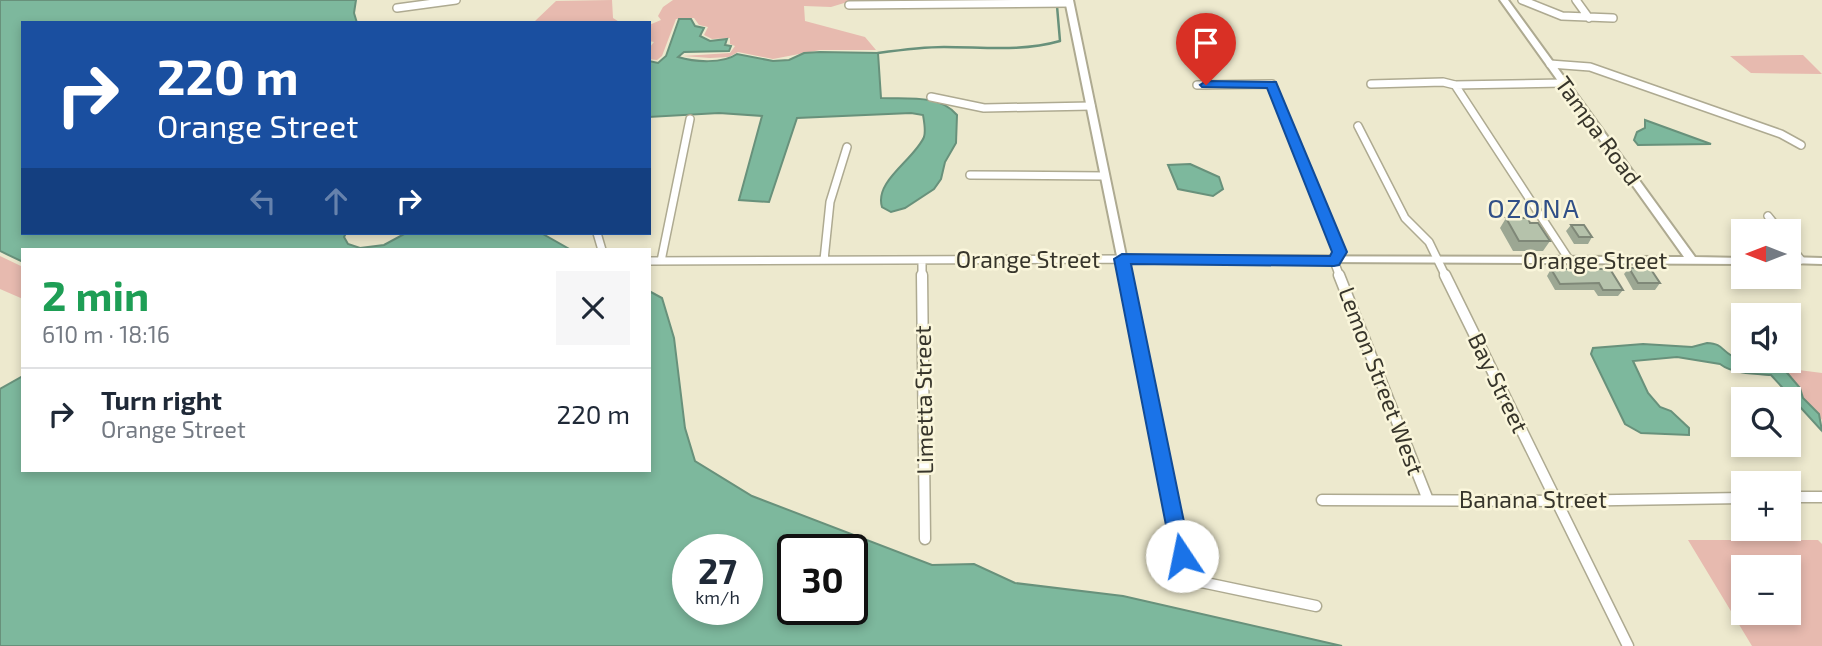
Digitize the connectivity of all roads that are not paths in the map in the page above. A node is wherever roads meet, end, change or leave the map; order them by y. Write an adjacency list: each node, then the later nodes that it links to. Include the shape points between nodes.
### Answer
1 (456, 0): 7 (street)
2 (1504, 0): 10 (street, Tampa Road)
3 (1522, 0): 8 (street, via 1562,16)
4 (1576, 0): 8 (street)
5 (1069, 1): 6 (street); 16 (street)
6 (849, 5)
7 (397, 8)
8 (1589, 18): 9 (street)
9 (1613, 18)
10 (1550, 65): 11 (street, Tampa Road); 19 (street, via 1590,67)
11 (1563, 83): 14 (street); 36 (street, Tampa Road)
12 (1371, 84): 14 (street)
13 (1197, 85): 31 (street, Lemon Street West, via 1272,85 1339,252)
14 (1455, 85): 33 (street)
15 (931, 97): 16 (street, via 984,108)
16 (1091, 106): 22 (street)
17 (690, 119): 29 (street)
18 (1358, 127): 32 (street, Bay Street, via 1405,218 1429,242)
19 (1801, 145)
20 (847, 147): 26 (street, via 832,183)
21 (970, 175): 22 (street)
22 (1104, 176): 25 (street)
23 (1768, 216): 24 (street)
24 (1770, 219)
25 (1122, 259): 30 (street, Orange Street); 31 (street, Orange Street); 44 (street, via 1186,579)
26 (824, 260): 29 (street, Orange Street); 30 (street, Orange Street)
27 (1801, 260): 35 (street)
28 (651, 261): 29 (street, Orange Street)
29 (661, 261)
30 (922, 261): 43 (street, Limetta Street)
31 (1334, 261): 32 (street, Orange Street); 41 (street, Lemon Street West)
32 (1438, 261): 33 (street, Orange Street); 42 (street, Bay Street)
33 (1570, 261): 36 (street, Orange Street)
34 (1731, 261): 36 (street, Orange Street)
35 (1822, 261)
36 (1693, 262)
37 (1801, 497): 38 (street)
38 (1822, 497)
39 (1731, 498): 42 (street, Banana Street)
40 (1322, 500): 41 (street, Banana Street)
41 (1428, 500): 42 (street, Banana Street)
42 (1556, 501): 45 (street, Bay Street)
43 (925, 539)
44 (1316, 606)
45 (1628, 646)

